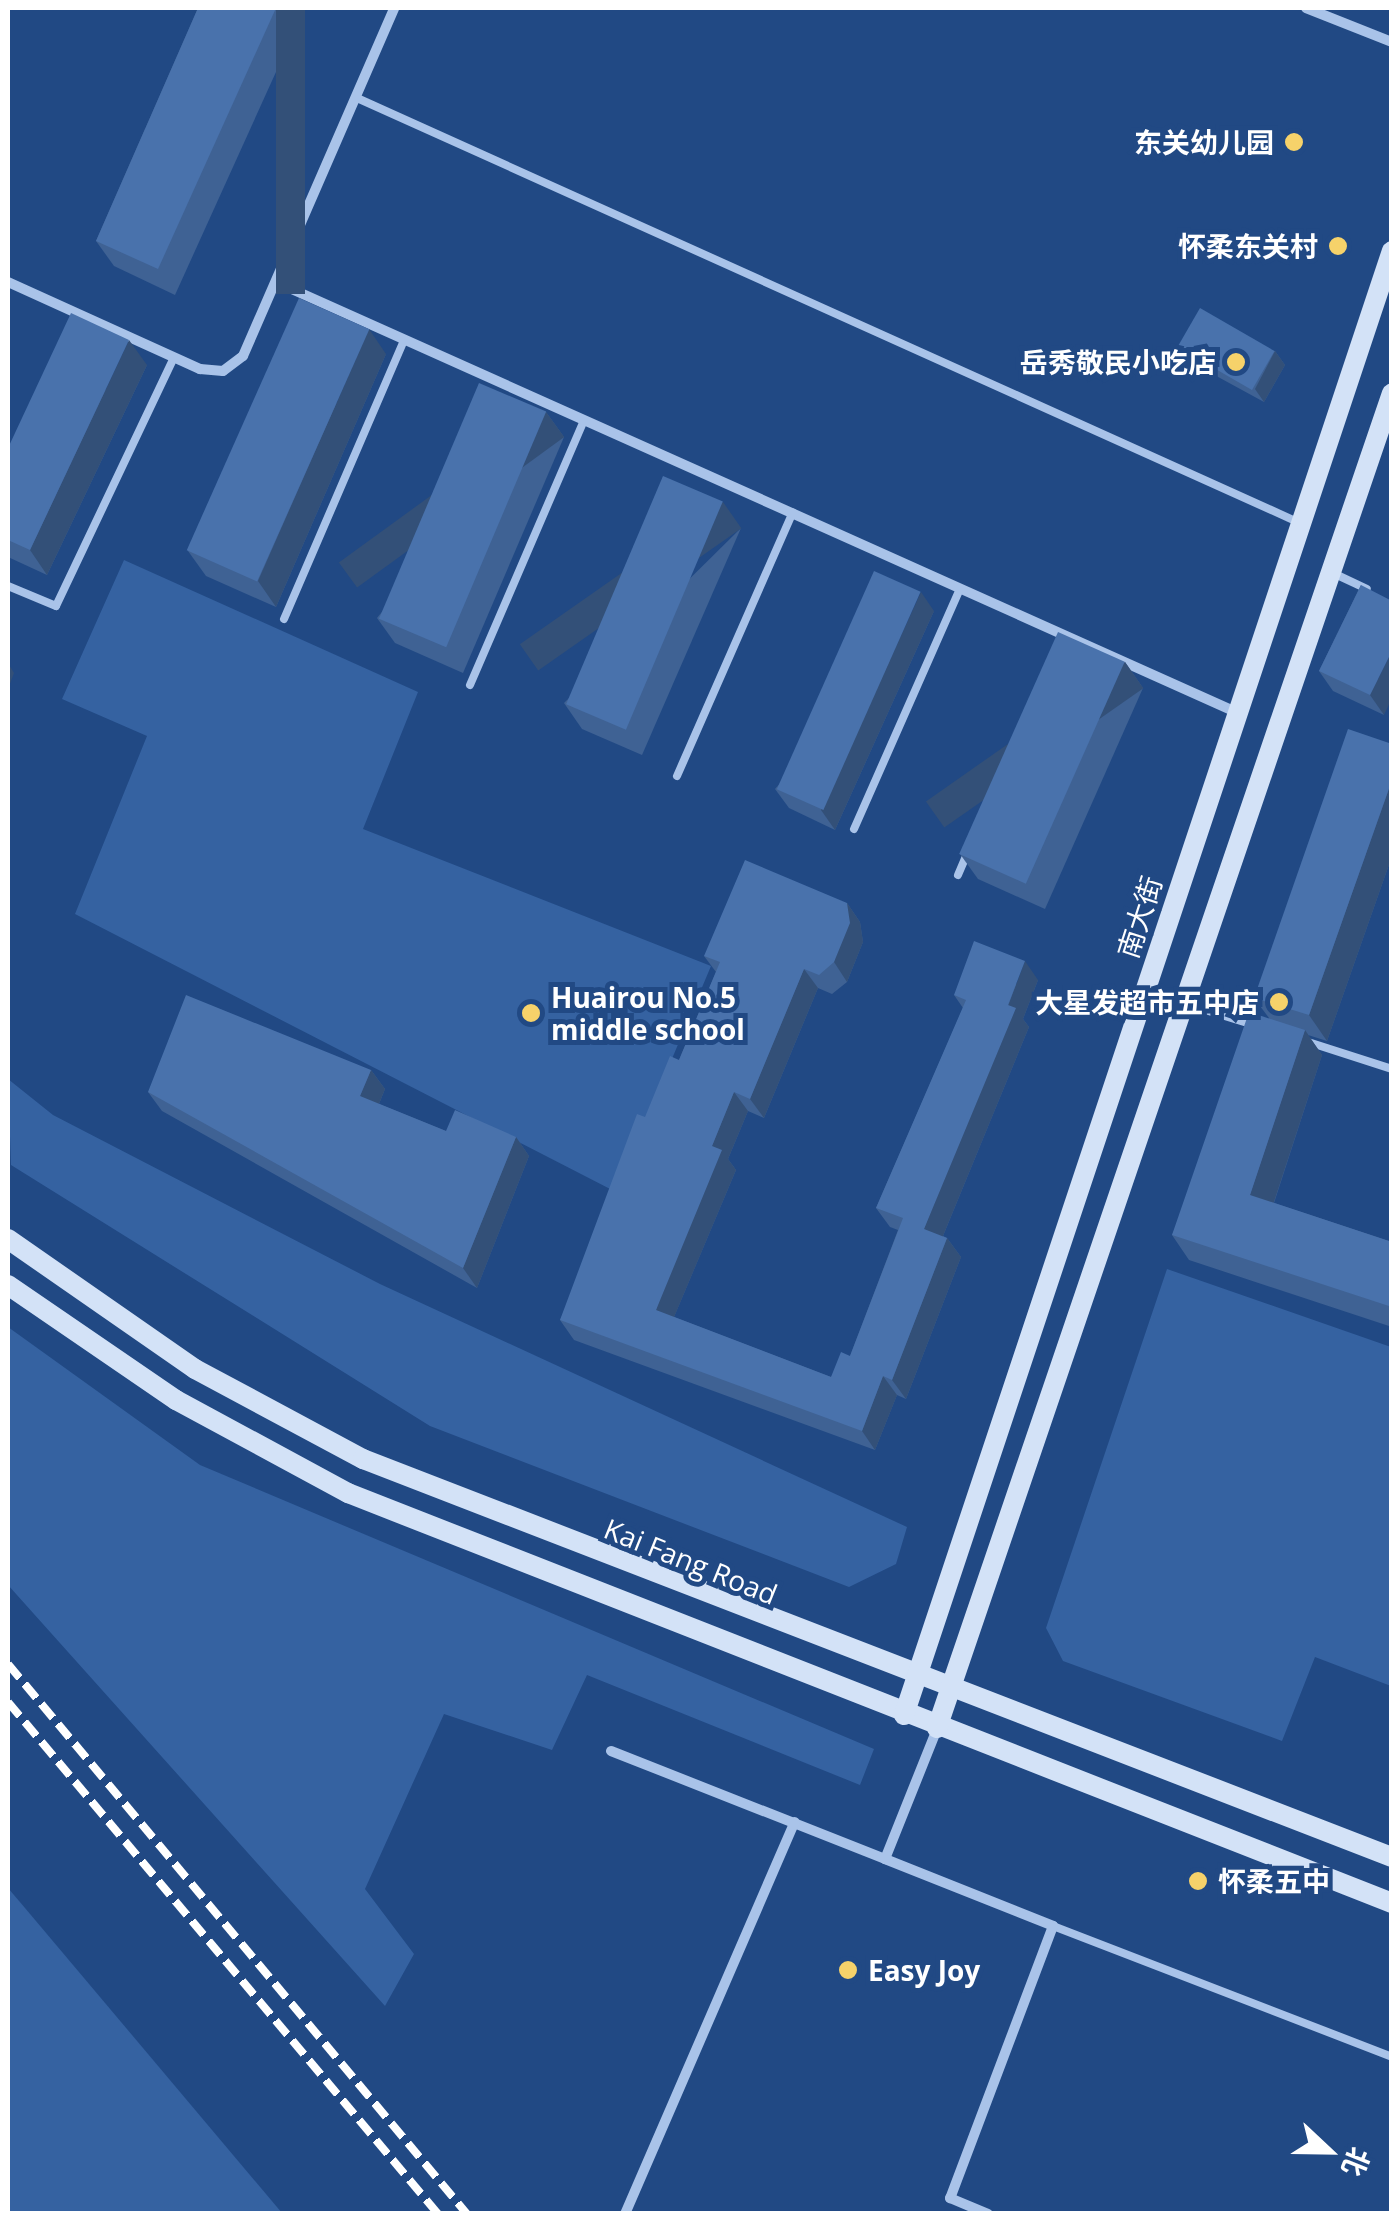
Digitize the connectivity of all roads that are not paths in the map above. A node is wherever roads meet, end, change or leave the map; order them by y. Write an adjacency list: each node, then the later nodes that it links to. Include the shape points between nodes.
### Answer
1 (394, 8): 4 (street)
2 (1306, 8): 3 (street)
3 (1392, 42)
4 (357, 98): 6 (street); 13 (lane)
5 (1392, 250): 13 (main road, 南大街)
6 (276, 282): 8 (street); 9 (street, via 243,356 223,372)
7 (8, 283): 9 (street)
8 (404, 340): 11 (street); 18 (lane)
9 (174, 358): 15 (lane, via 56,606)
10 (1392, 393): 14 (main road)
11 (584, 420): 12 (street); 21 (lane)
12 (793, 512): 16 (street); 23 (lane)
13 (1298, 522): 22 (main road, 南大街)
14 (1331, 572): 17 (lane); 27 (main road)
15 (8, 586)
16 (960, 589): 19 (street); 24 (lane)
17 (1376, 594)
18 (284, 619)
19 (1066, 636): 20 (lane); 22 (street)
20 (1059, 652)
21 (470, 685)
22 (1236, 712): 33 (main road, 南大街)
23 (677, 776)
24 (854, 829)
25 (973, 840): 26 (lane)
26 (958, 875)
27 (1184, 1003): 28 (lane); 34 (main road)
28 (1260, 1027)
29 (1297, 1039): 30 (lane)
30 (1392, 1068)
31 (8, 1239): 33 (main road, Kai Fang Road, via 195,1369 363,1460)
32 (8, 1286): 35 (main road, via 176,1400 348,1492)
33 (916, 1680): 34 (main road, Kai Fang Road); 35 (main road, 南大街)
34 (950, 1694): 36 (main road); 39 (main road, Kai Fang Road)
35 (904, 1715): 36 (main road)
36 (937, 1728): 40 (street); 41 (main road)
37 (611, 1751): 38 (street)
38 (795, 1822): 40 (street); 44 (street)
39 (1392, 1857)
40 (886, 1859): 42 (street)
41 (1392, 1902)
42 (1053, 1926): 43 (lane); 45 (street, via 950,2198)
43 (1392, 2057)
44 (625, 2214)
45 (988, 2214)

